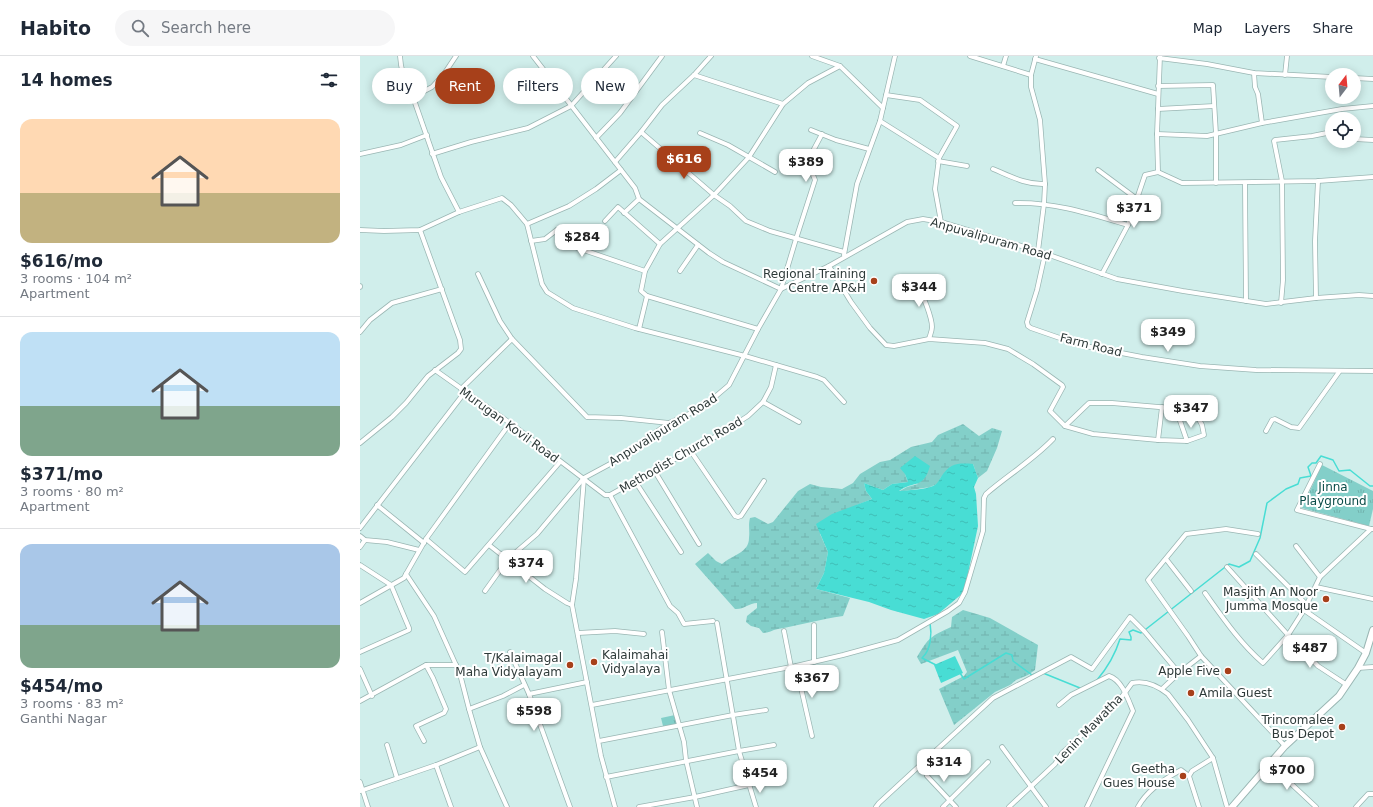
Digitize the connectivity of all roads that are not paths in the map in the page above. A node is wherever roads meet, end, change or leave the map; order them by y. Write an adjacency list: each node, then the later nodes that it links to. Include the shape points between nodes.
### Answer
1 (400, 56): 16 (street)
2 (456, 56): 25 (street, via 444,74)
3 (533, 56): 30 (street)
4 (616, 56): 30 (street)
5 (662, 56): 45 (street, via 620,113)
6 (711, 56): 18 (street)
7 (812, 56): 14 (street)
8 (895, 56): 27 (street)
9 (970, 56): 15 (street)
10 (1006, 56): 15 (street)
11 (1287, 56): 20 (street)
12 (1160, 57): 17 (street); 24 (street)
13 (1035, 58): 19 (street); 26 (street)
14 (840, 66): 29 (street, via 808,83); 33 (street)
15 (1003, 66): 19 (street)
16 (402, 68)
17 (1254, 73): 20 (street); 36 (street)
18 (694, 75): 29 (street); 38 (street, via 662,105)
19 (1031, 75): 65 (street, via 1031,87 1040,120)
20 (1285, 75): 21 (street)
21 (1325, 77)
22 (1361, 78): 23 (street)
23 (1373, 79)
24 (1158, 86): 26 (street); 31 (street, via 1212,84)
25 (427, 90)
26 (1158, 94): 34 (street)
27 (886, 95): 33 (street); 52 (street, via 920,100 957,126)
28 (416, 104): 44 (street)
29 (783, 104): 51 (street)
30 (572, 106): 45 (street); 50 (street, via 528,128)
31 (1214, 106): 34 (street); 43 (street)
32 (1373, 106): 36 (street)
33 (883, 108): 35 (street)
34 (1158, 110): 42 (street)
35 (880, 120): 48 (street); 52 (street)
36 (1262, 123): 43 (street)
37 (811, 130): 41 (street)
38 (641, 132): 53 (street); 66 (street)
39 (700, 133): 51 (street)
40 (1325, 133): 62 (street, via 1274,140)
41 (822, 134): 48 (street); 80 (street, via 814,149 818,156 813,175 815,180)
42 (1157, 134): 43 (street); 59 (street)
43 (1216, 134): 63 (street)
44 (427, 135): 49 (street, via 401,145); 50 (street)
45 (596, 138): 53 (street)
46 (1361, 139): 47 (street)
47 (1373, 140)
48 (869, 149): 85 (street, via 857,184)
49 (360, 154)
50 (432, 154): 71 (street)
51 (749, 157): 58 (street); 66 (street)
52 (939, 160): 54 (street); 74 (street, via 935,189)
53 (615, 162): 56 (street)
54 (967, 166)
55 (994, 169): 65 (street, via 1021,180)
56 (621, 170): 67 (street, via 635,188); 75 (street, via 569,206)
57 (1098, 170): 68 (street)
58 (775, 172)
59 (1158, 172): 63 (street, via 1182,183); 68 (street, via 1145,175)
60 (1373, 177): 61 (street)
61 (1318, 180): 62 (street); 98 (street)
62 (1282, 181): 64 (street); 100 (street)
63 (1216, 183): 64 (street)
64 (1245, 183): 99 (street)
65 (1045, 184): 70 (street)
66 (714, 195): 77 (street); 80 (street, via 746,221)
67 (639, 199): 72 (street); 77 (street)
68 (1137, 199): 76 (street)
69 (1015, 203): 70 (street)
70 (1044, 204): 76 (street, via 1073,208); 84 (street)
71 (458, 212): 75 (street, via 502,198); 79 (street)
72 (624, 213): 73 (street, via 618,207); 82 (street)
73 (605, 221)
74 (941, 222): 84 (street, Anpuvalipuram Road); 87 (street, Anpuvalipuram Road, via 907,222)
75 (527, 224): 81 (street)
76 (1128, 225): 92 (street)
77 (677, 229): 82 (street); 83 (street)
78 (360, 230): 79 (street)
79 (420, 230): 93 (street)
80 (796, 239): 85 (street); 94 (street)
81 (531, 241): 89 (street, via 544,238 563,228 566,233 566,244); 101 (street, via 542,284 547,292 573,308)
82 (660, 244): 89 (street)
83 (698, 245): 90 (street); 94 (street, via 723,262)
84 (1038, 251): 86 (street, Anpuvalipuram Road)
85 (844, 252): 87 (street)
86 (1045, 254): 92 (street, Anpuvalipuram Road); 110 (street, Farm Road, via 1027,322 1031,328 1080,345 1200,366)
87 (844, 258): 88 (street, Anpuvalipuram Road)
88 (829, 266): 94 (street, Anpuvalipuram Road); 105 (street, via 870,328 886,344 894,346)
89 (645, 271): 96 (street, via 641,291)
90 (680, 272)
91 (478, 274): 104 (street)
92 (1102, 274): 99 (street, Anpuvalipuram Road, via 1117,279)
93 (442, 289): 103 (street, via 392,303 370,320); 108 (street, via 461,349)
94 (782, 289): 102 (street, Anpuvalipuram Road)
95 (895, 290): 105 (street, via 910,287 919,290 932,324)
96 (647, 296): 101 (street); 102 (street)
97 (1373, 296): 98 (street, Anpuvalipuram Road)
98 (1316, 298): 100 (street, Anpuvalipuram Road)
99 (1246, 301): 100 (street, Anpuvalipuram Road)
100 (1281, 303)
101 (639, 329): 106 (street)
102 (758, 329): 106 (street, Anpuvalipuram Road)
103 (360, 332)
104 (512, 339): 111 (street); 121 (street, via 587,417)
105 (930, 339): 122 (street, via 985,343 1008,349 1033,364 1062,385 1050,410)
106 (745, 356): 107 (street); 121 (street, Anpuvalipuram Road, via 730,385 702,408)
107 (776, 365): 113 (street, Methodist Church Road, via 771,387); 114 (street, via 824,380)
108 (435, 370): 111 (street, Murugan Kovil Road); 127 (street, via 392,417)
109 (1373, 371): 110 (street, Farm Road)
110 (1339, 372): 123 (street, via 1299,428 1275,419)
111 (461, 389): 112 (street, Murugan Kovil Road)
112 (465, 392): 120 (street, Murugan Kovil Road); 136 (street)
113 (763, 402): 119 (street); 128 (street, Methodist Church Road, via 748,416)
114 (844, 402)
115 (1162, 407): 116 (street); 122 (street, via 1089,402); 125 (street)
116 (1176, 409): 118 (street); 126 (street)
117 (1203, 409): 118 (street)
118 (1194, 410): 126 (street, via 1204,435)
119 (799, 422)
120 (510, 423): 129 (street, Murugan Kovil Road); 142 (street)
121 (669, 423): 132 (street, Anpuvalipuram Road, via 610,464)
122 (1066, 426): 125 (street, via 1093,434)
123 (1266, 431)
124 (1053, 439): 177 (street, via 1038,454 986,494 983,531 965,592 959,603 898,640)
125 (1158, 440): 126 (street)
126 (1187, 441)
127 (360, 443)
128 (690, 450): 131 (street, Methodist Church Road); 134 (street, via 735,516 741,516)
129 (560, 462): 132 (street, Murugan Kovil Road); 144 (street)
130 (1320, 464): 138 (street, via 1297,510)
131 (654, 470): 133 (street, Methodist Church Road); 143 (street)
132 (584, 478): 135 (street, Methodist Church Road, via 605,495); 150 (street, via 537,534); 164 (street)
133 (635, 481): 135 (street, Methodist Church Road); 148 (street)
134 (764, 481)
135 (610, 495): 185 (street, via 670,606 678,612 684,624 715,622)
136 (377, 505): 137 (street); 142 (street)
137 (360, 528)
138 (1372, 529): 155 (street)
139 (1258, 534): 151 (street, via 1226,529 1186,534)
140 (360, 536): 141 (street)
141 (364, 540): 146 (street); 147 (street, via 387,542)
142 (425, 541): 144 (street, via 466,572); 147 (street)
143 (699, 544)
144 (490, 545): 150 (street)
145 (1296, 546): 155 (street)
146 (360, 547)
147 (419, 550): 154 (street)
148 (681, 552)
149 (1256, 554): 163 (street)
150 (508, 559): 158 (street); 164 (street, via 545,589)
151 (1166, 559): 159 (street); 176 (street, via 1148,580)
152 (360, 565): 156 (street)
153 (1227, 567): 172 (street)
154 (406, 574): 156 (street, via 404,578); 179 (street, via 434,616)
155 (1320, 577): 157 (street)
156 (391, 585): 162 (street); 173 (street, via 409,630)
157 (1316, 587): 161 (street); 163 (street)
158 (485, 591)
159 (1191, 591)
160 (1205, 593): 172 (street, via 1232,631 1263,663)
161 (1373, 599)
162 (360, 603)
163 (1307, 604): 165 (street)
164 (572, 605): 170 (street)
165 (1304, 610): 172 (street); 175 (street)
166 (814, 625): 177 (street)
167 (1373, 630): 175 (main road)
168 (784, 631): 180 (street)
169 (662, 632): 190 (street)
170 (578, 633): 171 (street, via 615,631); 186 (street)
171 (644, 634)
172 (1288, 635): 188 (street, via 1318,666)
173 (360, 652)
174 (510, 652): 187 (street)
175 (1366, 653): 182 (main road)
176 (1201, 656): 184 (street); 207 (street)
177 (814, 662): 180 (street)
178 (426, 665): 179 (street); 193 (street); 203 (street, via 446,709 444,713 416,726)
179 (456, 665): 197 (street)
180 (794, 666): 185 (street); 201 (street)
181 (1373, 667): 182 (street)
182 (1358, 668): 188 (main road)
183 (360, 669): 193 (street)
184 (1179, 673): 189 (street); 234 (street, via 1130,617 1092,669 1070,657 993,698)
185 (726, 678): 190 (street); 199 (street)
186 (587, 682): 192 (street); 195 (street)
187 (524, 685): 192 (street); 197 (street)
188 (1348, 685): 207 (main road)
189 (1162, 689): 191 (street, Lenin Mawatha, via 1139,682 1132,683); 210 (street, via 1188,720)
190 (670, 690): 195 (street); 200 (street)
191 (1125, 691): 196 (street, via 1113,677 1109,676 1071,695); 221 (street, Lenin Mawatha, via 1118,702 1062,753 1055,764); 239 (street, via 1133,711)
192 (529, 694): 229 (street)
193 (372, 696): 194 (street)
194 (360, 701)
195 (592, 705): 202 (street)
196 (1059, 705)
197 (469, 709): 208 (street)
198 (766, 710): 199 (street)
199 (733, 715): 200 (street); 209 (street)
200 (680, 725): 202 (street); 211 (street)
201 (812, 736)
202 (599, 741): 217 (street)
203 (424, 742)
204 (387, 745): 218 (street)
205 (774, 745): 209 (street)
206 (1002, 746): 221 (street)
207 (1285, 746): 213 (main road)
208 (480, 747): 214 (street); 228 (street)
209 (739, 751): 211 (street); 220 (street)
210 (1213, 758): 216 (street, via 1192,770); 242 (street)
211 (686, 760): 217 (street); 224 (street)
212 (988, 762): 225 (street)
213 (1269, 763): 242 (main road); 243 (street)
214 (436, 765): 218 (street); 227 (street)
215 (927, 776): 225 (street)
216 (1189, 776): 240 (street, via 1181,770 1172,775 1143,797); 241 (street)
217 (606, 777): 230 (street)
218 (397, 778): 222 (street)
219 (360, 782): 222 (street)
220 (749, 785): 224 (street); 233 (street)
221 (1031, 787): 237 (street, Lenin Mawatha); 238 (street)
222 (361, 791): 226 (street)
223 (1373, 794): 244 (street, via 1368,794)
224 (695, 797): 231 (street); 232 (street)
225 (950, 801): 235 (street); 236 (street)
226 (368, 807)
227 (452, 807)
228 (508, 807)
229 (570, 807)
230 (615, 807)
231 (639, 807)
232 (697, 807)
233 (756, 807)
234 (876, 807)
235 (943, 807)
236 (956, 807)
237 (1009, 807)
238 (1046, 807)
239 (1087, 807)
240 (1138, 807)
241 (1199, 807)
242 (1231, 807)
243 (1316, 807)
244 (1356, 807)

